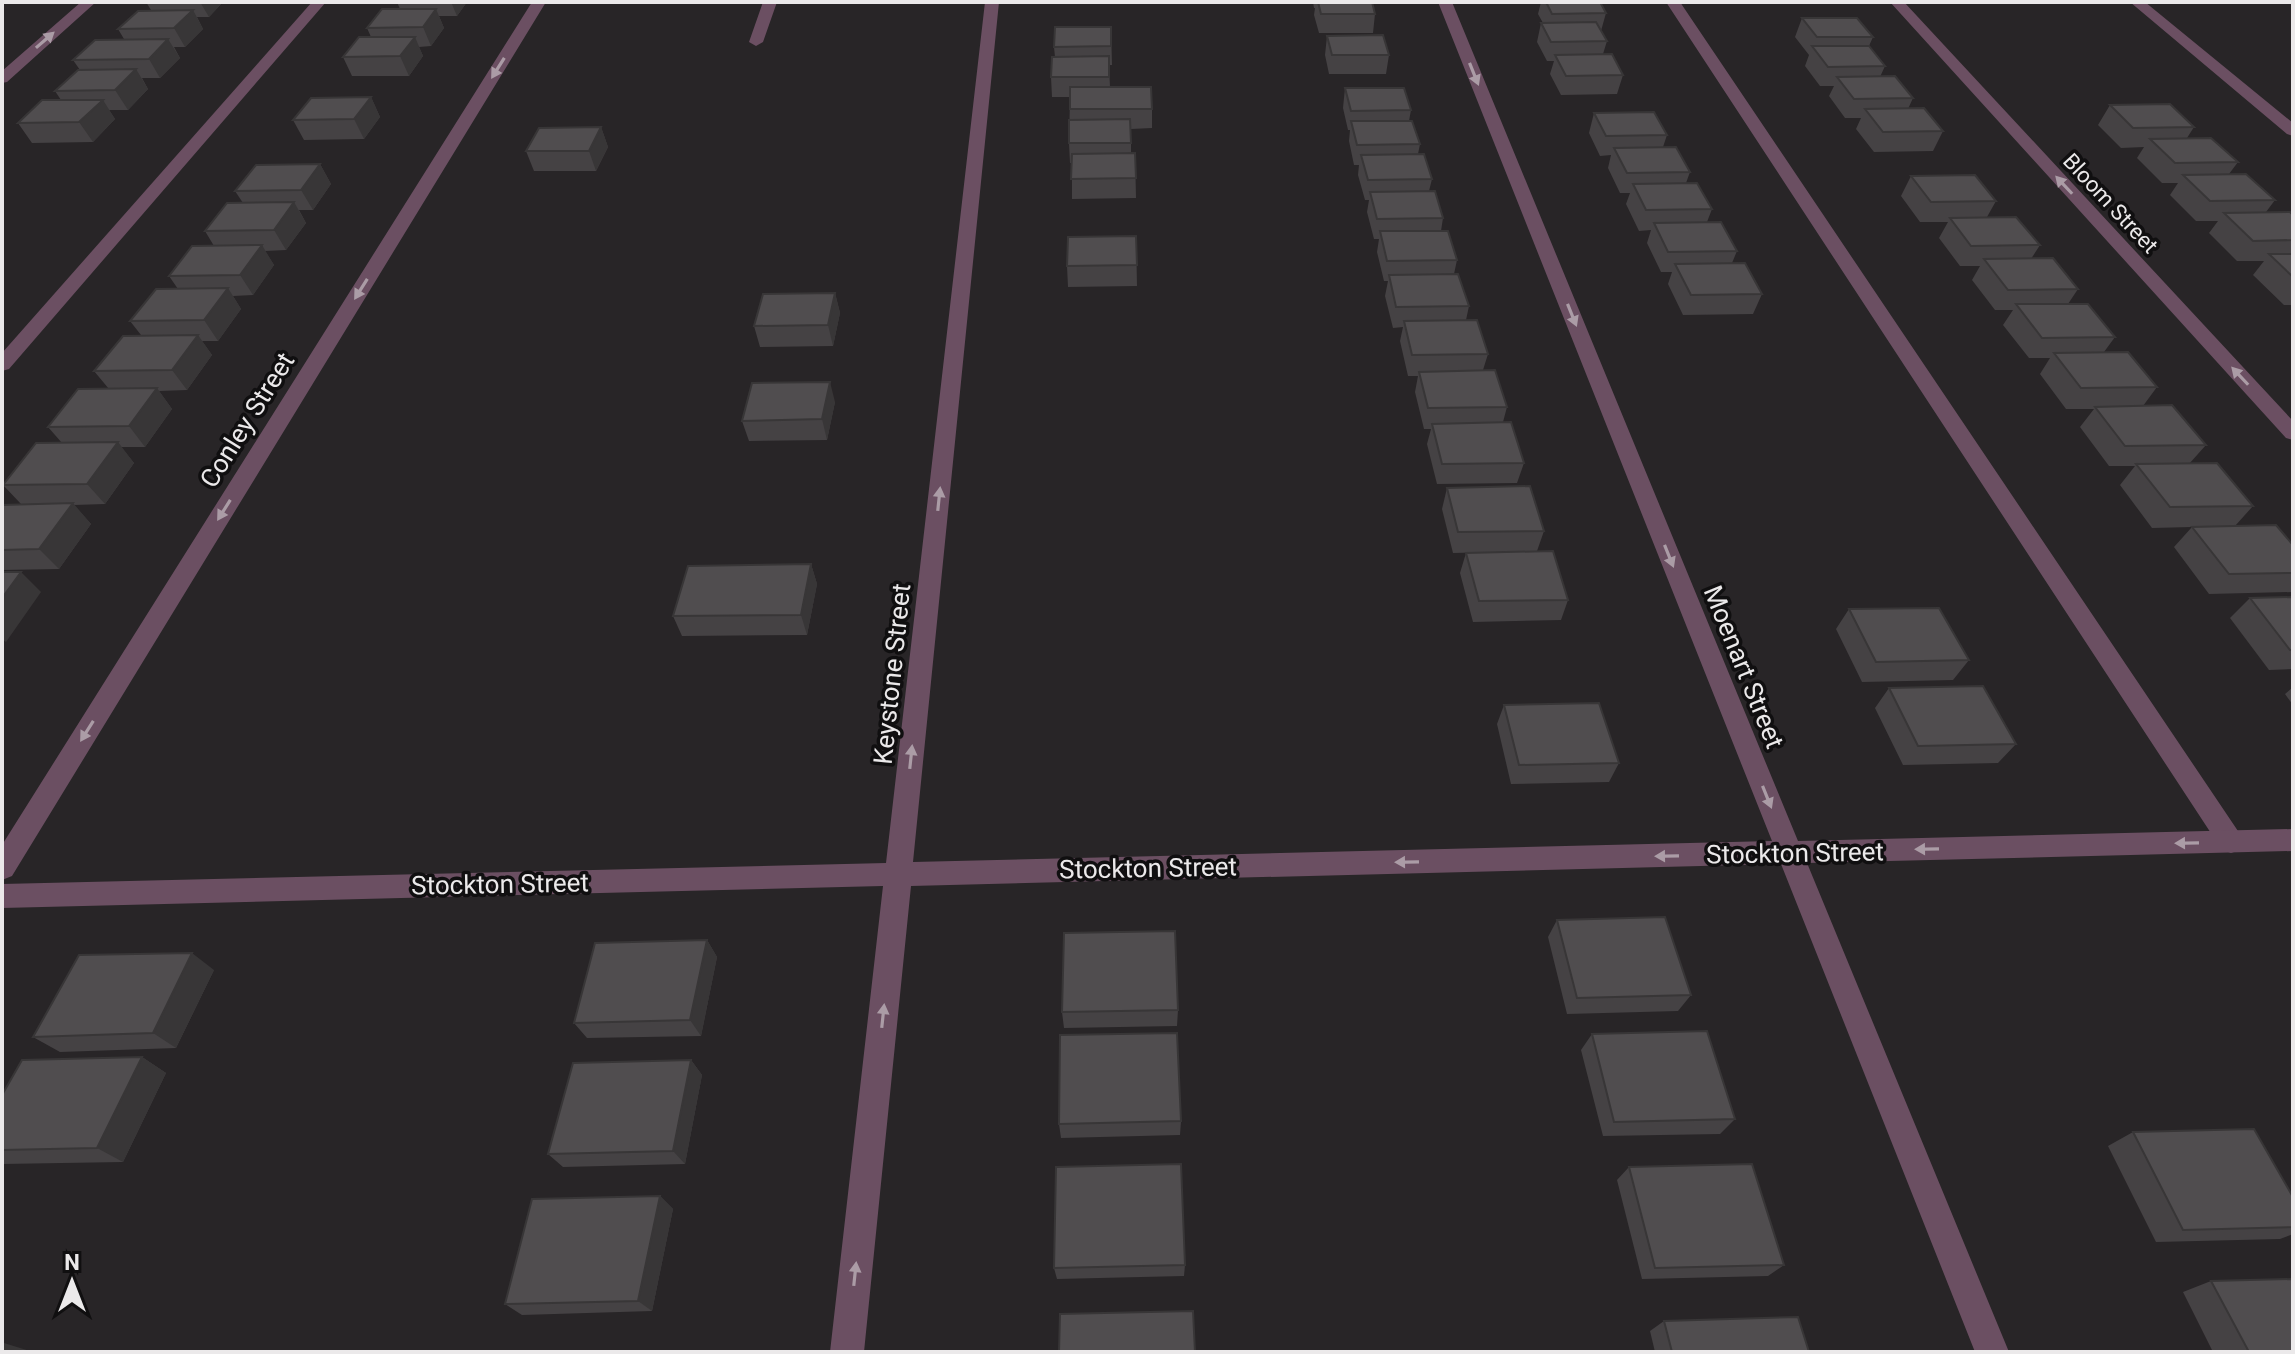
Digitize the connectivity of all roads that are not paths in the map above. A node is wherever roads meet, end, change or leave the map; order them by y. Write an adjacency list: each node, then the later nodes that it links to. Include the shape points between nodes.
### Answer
1 (89, 2): 11 (street, one-way to 1)
2 (319, 2): 13 (street)
3 (539, 2): 18 (street, Conley Street, one-way to 18)
4 (770, 2): 10 (street)
5 (992, 2): 19 (street, Keystone Street, one-way to 5)
6 (1445, 2): 17 (street, Moenart Street, one-way to 17)
7 (1673, 2): 16 (street)
8 (1897, 2): 14 (street, Bloom Street, one-way to 8)
9 (2137, 2): 12 (street)
10 (756, 42)
11 (2, 79)
12 (2293, 131)
13 (2, 365)
14 (2293, 433)
15 (2293, 840): 16 (street, Stockton Street)
16 (2231, 842): 17 (street, Stockton Street, one-way to 17)
17 (1789, 853): 19 (street, Stockton Street, one-way to 19); 22 (street, Moenart Street)
18 (2, 868)
19 (898, 875): 20 (street, Stockton Street); 21 (street, Keystone Street, one-way to 19)
20 (2, 896)
21 (847, 1352)
22 (1992, 1352)

